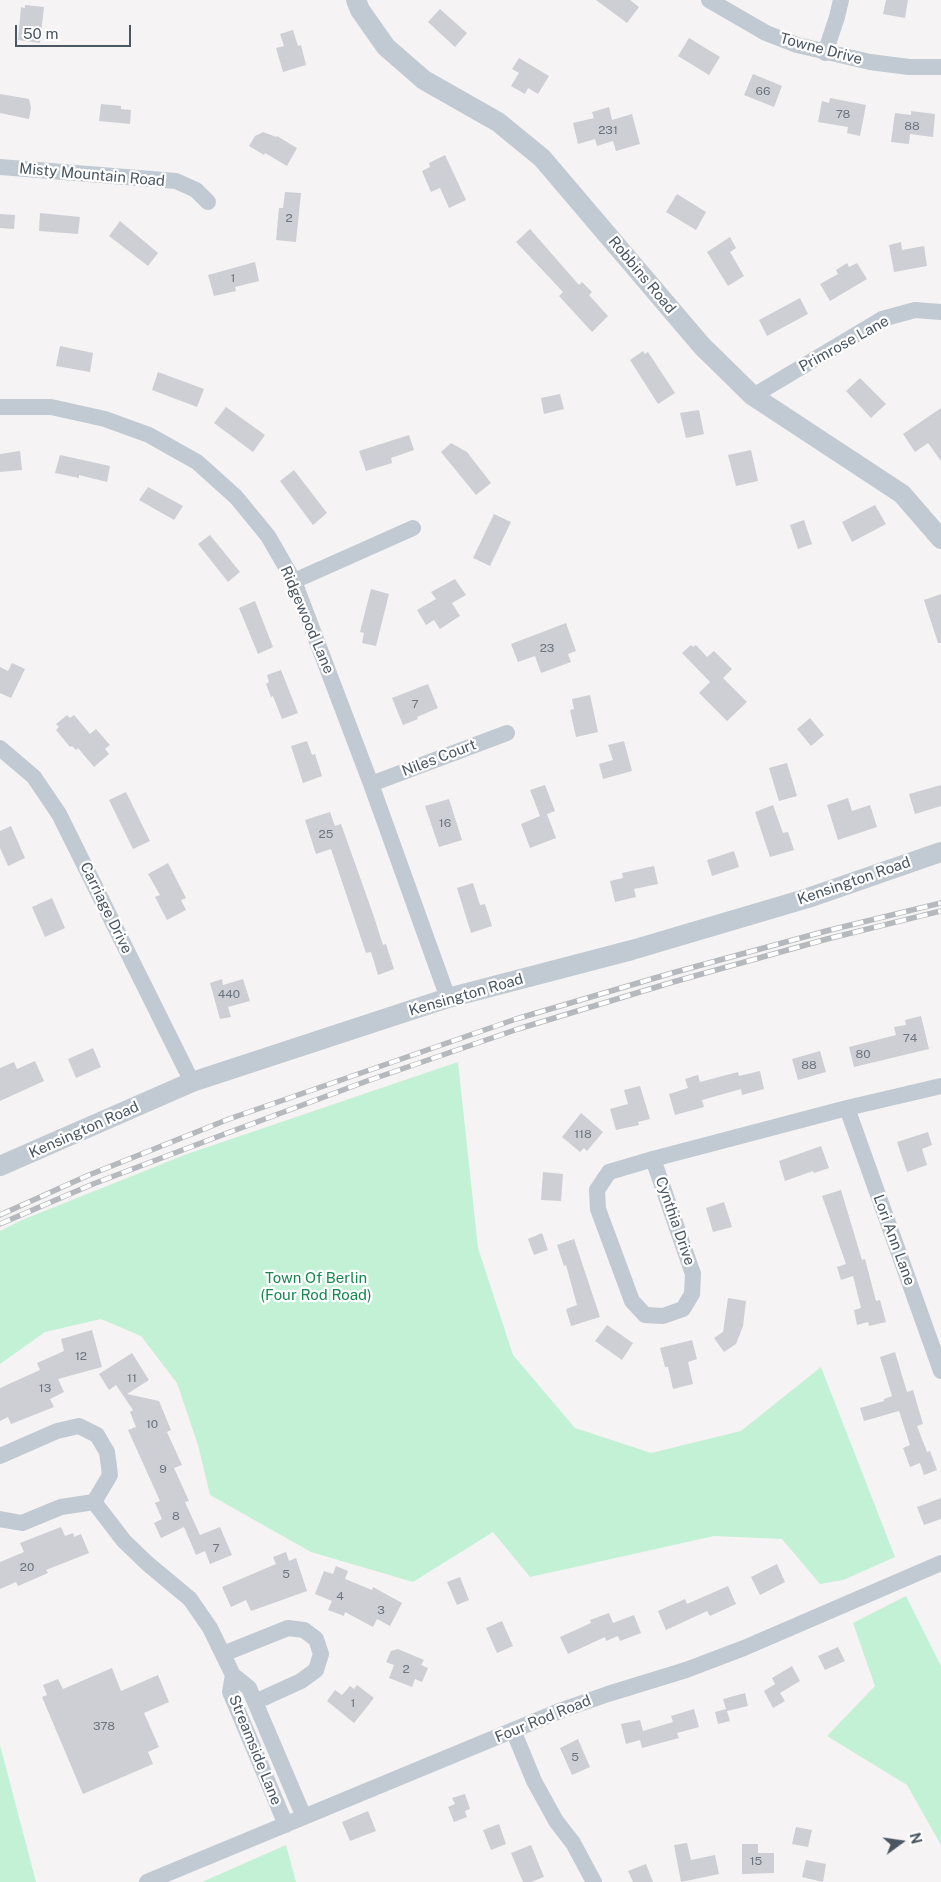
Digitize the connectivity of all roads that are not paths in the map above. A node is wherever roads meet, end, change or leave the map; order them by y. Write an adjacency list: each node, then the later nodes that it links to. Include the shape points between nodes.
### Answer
1 (356, 0): 9 (street, Robbins Road, via 386,47 424,80 498,122 542,158 702,346)
2 (709, 0): 4 (street, Towne Drive, via 766,33)
3 (841, 0): 4 (street)
4 (825, 53): 5 (street, Towne Drive, via 870,62)
5 (941, 67)
6 (0, 168): 7 (street, Misty Mountain Road, via 176,182 196,190)
7 (208, 202)
8 (941, 312): 9 (street, Primrose Lane, via 915,310 882,320)
9 (753, 396): 12 (street, Robbins Road, via 902,494)
10 (0, 408): 13 (street, Ridgewood Lane, via 51,407 105,419 149,435 196,462 236,497 268,536)
11 (413, 528): 13 (street)
12 (941, 539)
13 (294, 581): 16 (street, Ridgewood Lane)
14 (507, 733): 16 (street, Niles Court)
15 (0, 748): 19 (street, Carriage Drive, via 34,778 59,814)
16 (371, 784): 18 (street, Ridgewood Lane)
17 (941, 852): 18 (street, Kensington Road, via 808,898 632,950)
18 (448, 998): 19 (street, Kensington Road)
19 (192, 1082): 23 (street, Kensington Road)
20 (941, 1086): 21 (street, Cynthia Drive)
21 (847, 1108): 22 (street, Cynthia Drive); 24 (street, Lori Ann Lane)
22 (653, 1159): 22 (street, Cynthia Drive, via 609,1172 597,1190 598,1209 632,1301 645,1314 663,1316 682,1309 692,1294 693,1274)
23 (0, 1166)
24 (939, 1361)
25 (0, 1456): 26 (street, via 57,1431 80,1426 97,1435 107,1452 110,1475)
26 (94, 1502): 27 (street, via 61,1507 22,1523); 29 (street, Streamside Lane, via 124,1541 190,1599)
27 (0, 1519)
28 (941, 1563): 32 (street, Four Rod Road, via 744,1648)
29 (223, 1654): 30 (street, Streamside Lane); 31 (street, Streamside Lane, via 288,1628 304,1630 316,1639 321,1654 316,1670 301,1682)
30 (233, 1675): 31 (street, Streamside Lane, via 249,1688); 34 (street, Streamside Lane, via 230,1692)
31 (255, 1702): 33 (street, Streamside Lane)
32 (513, 1730): 33 (street, Four Rod Road); 36 (street, via 534,1782 556,1821 573,1842)
33 (304, 1817): 34 (street, Four Rod Road)
34 (286, 1825): 35 (street, Four Rod Road)
35 (147, 1882)
36 (594, 1882)

